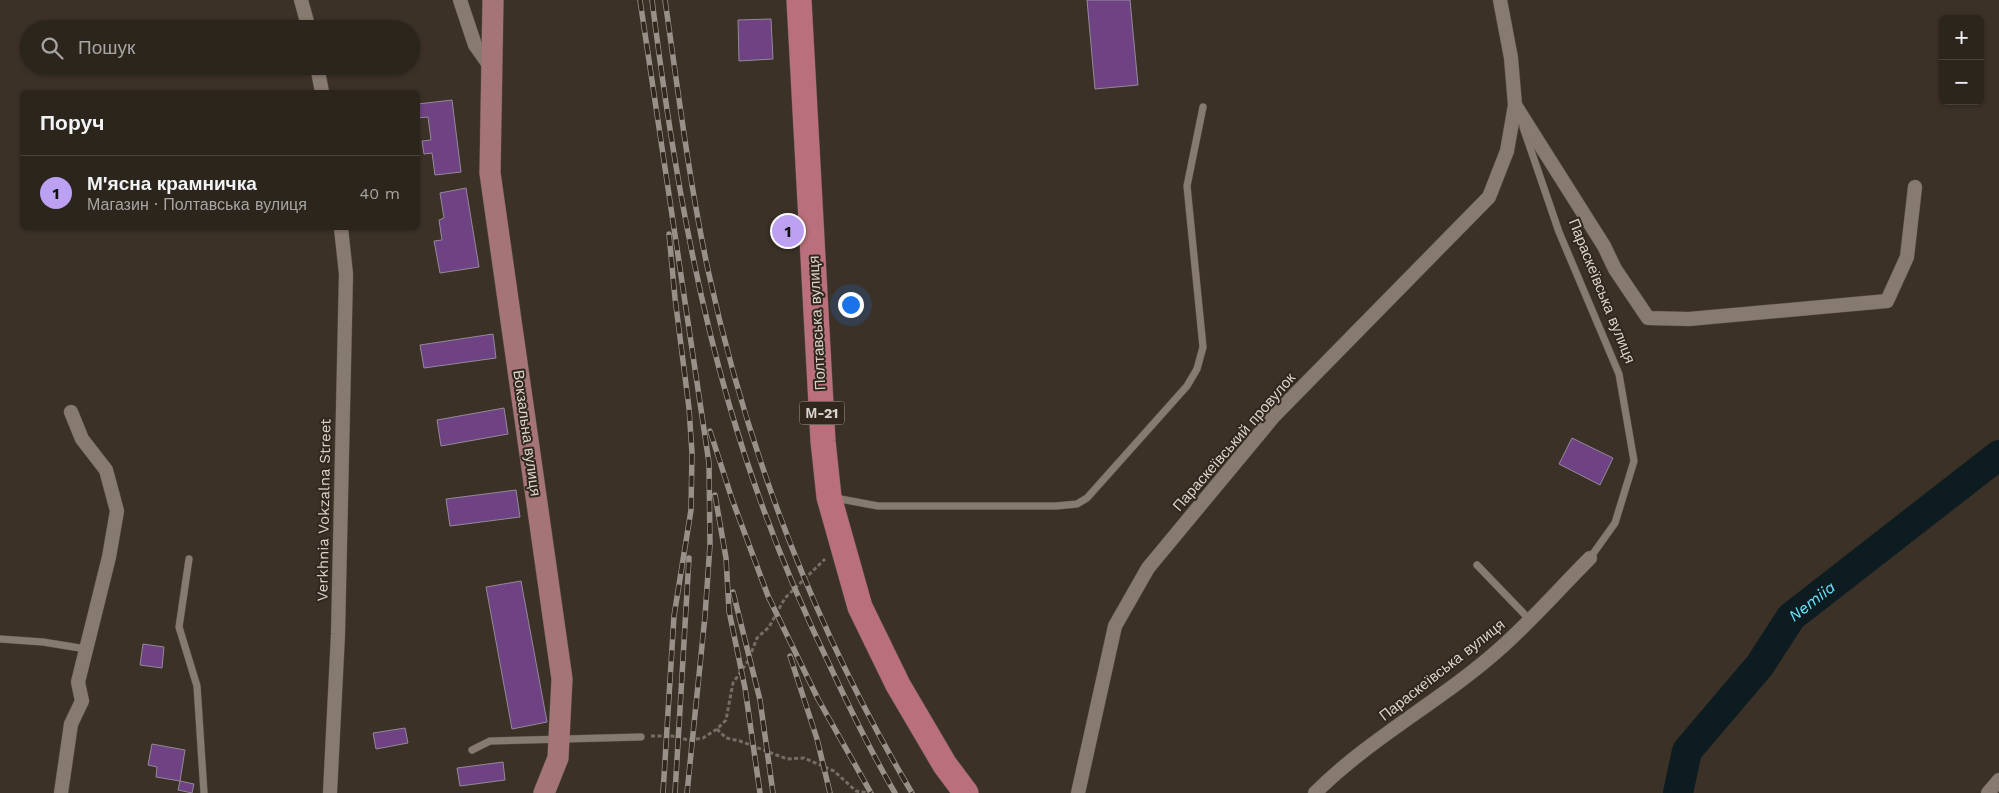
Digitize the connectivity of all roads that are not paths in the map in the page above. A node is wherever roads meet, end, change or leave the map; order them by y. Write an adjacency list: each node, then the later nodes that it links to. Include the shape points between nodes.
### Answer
1 (301, 0): 6 (street)
2 (460, 0): 7 (street, via 475,45)
3 (492, 0): 7 (main road, Вокзальна вулиця)
4 (799, 0): 15 (highway, Полтавська вулиця / М-21, via 823,441)
5 (1500, 0): 10 (street, Параскеївська вулиця, via 1511,58)
6 (305, 20)
7 (493, 70): 23 (main road, Вокзальна вулиця, via 490,173 562,679)
8 (319, 75): 9 (street)
9 (322, 90)
10 (1515, 105): 12 (street, via 1648,318 1689,319 1887,301 1907,257); 16 (lane, Параскеївська вулиця, via 1559,232 1619,374 1634,461 1615,523); 31 (street, Параскеївський провулок, via 1507,151 1489,198 1274,416 1148,568 1115,626)
11 (1203, 107): 15 (lane, via 1187,186 1203,347 1197,369 1187,386 1087,498 1076,504 1056,506 878,506)
12 (1915, 187)
13 (341, 230): 28 (street, Verkhnia Vokzalna Street, via 346,274 338,634)
14 (72, 412): 21 (street, via 82,438 106,470 117,511)
15 (829, 497): 30 (highway, Полтавська вулиця / М-21, via 860,607 898,685 945,766)
16 (1590, 558): 19 (street, Параскеївська вулиця)
17 (189, 559): 27 (lane, via 179,628 197,686)
18 (1477, 564): 19 (lane)
19 (1530, 619): 32 (street, Параскеївська вулиця, via 1504,645 1419,712 1364,748)
20 (0, 639): 21 (lane)
21 (86, 649): 26 (street, via 78,682 82,700 71,724)
22 (641, 737): 23 (lane)
23 (559, 740): 24 (lane, via 490,741); 29 (main road, Вокзальна вулиця, via 558,758)
24 (472, 750)
25 (1999, 780): 33 (street)
26 (61, 793)
27 (204, 793)
28 (330, 793)
29 (544, 793)
30 (966, 793)
31 (1078, 793)
32 (1314, 793)
33 (1988, 793)

